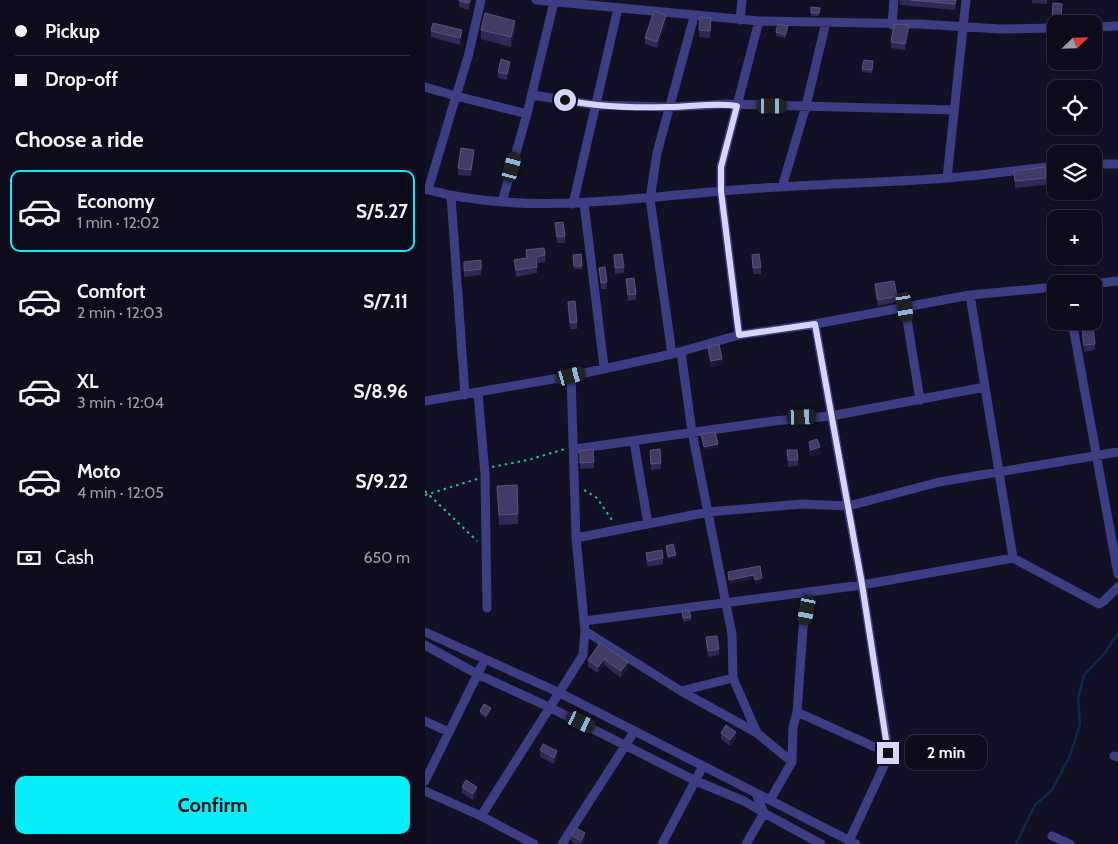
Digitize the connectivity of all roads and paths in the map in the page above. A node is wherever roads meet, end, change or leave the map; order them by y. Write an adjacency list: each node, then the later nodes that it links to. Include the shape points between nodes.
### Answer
1 (481, 0): 20 (street)
2 (537, 0): 6 (street)
3 (741, 0): 10 (street)
4 (894, 0): 13 (street)
5 (966, 0): 16 (street)
6 (554, 2): 7 (street); 19 (street)
7 (597, 3): 8 (street)
8 (618, 8): 9 (street); 21 (street)
9 (694, 17): 10 (street); 24 (street)
10 (740, 20): 11 (street)
11 (759, 21): 12 (street); 22 (street)
12 (827, 22): 13 (street); 23 (street)
13 (892, 25): 16 (street)
14 (1118, 26): 15 (street)
15 (1103, 27)
16 (963, 28): 17 (street); 25 (street)
17 (1047, 28)
18 (425, 87): 20 (street)
19 (532, 95): 21 (street); 26 (street)
20 (456, 96): 26 (street); 32 (street)
21 (595, 105): 24 (street); 38 (street)
22 (737, 106): 23 (street); 24 (street); 33 (street, via 721,167)
23 (807, 106): 25 (street); 31 (street)
24 (669, 107): 35 (street)
25 (954, 110): 30 (street)
26 (527, 114): 36 (street)
27 (1102, 164): 28 (street)
28 (1118, 164)
29 (1047, 167): 30 (street)
30 (947, 178): 31 (street)
31 (782, 187): 33 (street)
32 (427, 190): 34 (street)
33 (721, 191): 35 (street); 46 (street)
34 (451, 196): 36 (street); 52 (street)
35 (650, 199): 37 (street); 47 (street)
36 (502, 202): 38 (street)
37 (584, 202): 38 (street); 48 (street)
38 (573, 204)
39 (1118, 281): 40 (street)
40 (1102, 283)
41 (1047, 288): 42 (street)
42 (970, 295): 43 (street); 50 (street)
43 (905, 307): 44 (street); 53 (street)
44 (815, 324): 46 (street); 55 (street)
45 (1074, 330): 60 (street)
46 (739, 335): 47 (street)
47 (676, 353): 48 (street); 56 (street)
48 (604, 367): 49 (street)
49 (571, 376): 51 (street); 58 (street)
50 (985, 387): 53 (street); 61 (street)
51 (478, 393): 52 (street); 62 (street)
52 (465, 395): 54 (street)
53 (920, 400): 55 (street)
54 (425, 401)
55 (831, 416): 56 (street); 67 (street)
56 (692, 432): 57 (street); 68 (street)
57 (633, 442): 58 (street); 69 (street)
58 (575, 449): 62 (path, via 561,449 492,467); 63 (street)
59 (1118, 452): 60 (street)
60 (1097, 456): 61 (street); 74 (street)
61 (998, 471): 67 (street, via 939,482); 73 (street)
62 (485, 474): 65 (path, via 463,485); 72 (street)
63 (575, 486): 70 (path, via 597,498); 71 (street)
64 (425, 490): 65 (path)
65 (429, 494): 66 (path); 72 (path)
66 (425, 495)
67 (847, 506): 68 (street, via 802,504); 75 (street)
68 (708, 512): 69 (street); 78 (street)
69 (649, 524): 70 (street)
70 (619, 530): 71 (street)
71 (576, 538): 80 (street)
72 (486, 552): 79 (street)
73 (1013, 558): 75 (street); 76 (street, via 1099,604)
74 (1118, 574)
75 (862, 584): 77 (street); 96 (street)
76 (1118, 587)
77 (810, 592): 78 (street); 90 (street, via 803,628)
78 (726, 602): 80 (street); 86 (street, via 732,634)
79 (487, 608)
80 (584, 621): 81 (street)
81 (585, 631): 87 (street); 88 (street, via 583,655)
82 (425, 632): 84 (street)
83 (425, 645): 85 (street)
84 (485, 659): 85 (street); 88 (street)
85 (477, 674): 89 (street); 92 (street)
86 (733, 678): 87 (street); 94 (street)
87 (681, 691): 94 (street)
88 (560, 693): 89 (street); 93 (street)
89 (551, 708): 95 (street); 105 (street)
90 (797, 712): 96 (street); 97 (street)
91 (425, 721): 92 (street)
92 (449, 732): 99 (street)
93 (634, 732): 95 (street); 98 (street)
94 (757, 733): 97 (street)
95 (626, 744): 100 (street); 109 (street)
96 (888, 753): 107 (street)
97 (792, 762): 103 (street)
98 (703, 768): 100 (street); 102 (street)
99 (425, 781)
100 (696, 781): 104 (street); 110 (street)
101 (425, 791): 105 (street)
102 (756, 793): 103 (street); 104 (street)
103 (770, 800): 107 (street)
104 (764, 813): 111 (street); 112 (street)
105 (481, 816): 108 (street)
106 (1052, 836): 113 (street)
107 (853, 842)
108 (534, 844)
109 (562, 844)
110 (662, 844)
111 (746, 844)
112 (821, 844)
113 (1070, 844)

